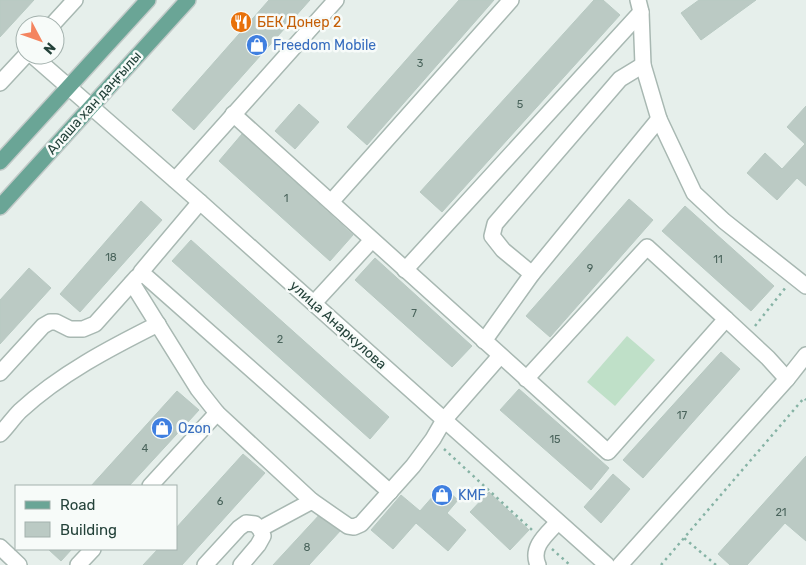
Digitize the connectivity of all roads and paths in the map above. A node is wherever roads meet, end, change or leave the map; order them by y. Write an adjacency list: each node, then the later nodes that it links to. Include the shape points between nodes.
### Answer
1 (75, 0): 7 (street)
2 (148, 0): 12 (main road)
3 (188, 0): 13 (main road, Алаша хан даңғылы)
4 (336, 0): 14 (street)
5 (511, 0): 19 (street)
6 (640, 6): 10 (street); 22 (street)
7 (61, 15)
8 (17, 65): 11 (street)
9 (44, 65): 12 (street, улица Анаркулова)
10 (643, 65): 15 (street); 23 (street, via 620,78 495,224 492,236 503,250)
11 (0, 83)
12 (69, 86): 13 (street, улица Анаркулова); 16 (main road)
13 (91, 106): 17 (street, улица Анаркулова); 20 (main road, Алаша хан даңғылы)
14 (233, 114): 17 (street); 19 (street)
15 (659, 119): 23 (street); 25 (street, via 694,193)
16 (0, 162)
17 (175, 180): 18 (street, улица Анаркулова)
18 (200, 202): 24 (street); 26 (street, улица Анаркулова)
19 (330, 202): 21 (street)
20 (0, 207)
21 (372, 240): 22 (street); 26 (street)
22 (405, 270): 30 (street)
23 (532, 274): 30 (street)
24 (136, 277): 28 (street); 33 (street, via 95,324 83,329 70,329 56,322 42,326); 42 (street)
25 (800, 281): 29 (path)
26 (314, 303): 38 (street, улица Анаркулова)
27 (726, 319): 29 (street); 34 (street, via 647,247); 34 (street, via 608,452)
28 (158, 324): 37 (street); 39 (street, via 67,374 20,411)
29 (746, 336): 35 (street)
30 (484, 341): 32 (street)
31 (806, 354): 35 (street)
32 (500, 356): 34 (street); 38 (street)
33 (0, 372)
34 (526, 380)
35 (787, 380): 57 (street)
36 (806, 400): 46 (path, via 804,398)
37 (217, 414): 41 (street); 43 (street)
38 (444, 420): 40 (street); 44 (street, улица Анаркулова)
39 (0, 434)
40 (433, 439): 42 (street); 47 (path)
41 (151, 485)
42 (390, 492): 43 (street, via 366,519 354,527)
43 (312, 501): 45 (street)
44 (558, 522): 47 (street); 56 (street, улица Анаркулова)
45 (260, 529): 52 (street, via 250,522 242,525); 53 (street, via 262,541)
46 (684, 538): 58 (path); 59 (path)
47 (542, 540): 54 (street, via 536,549); 55 (path)
48 (0, 547): 50 (street)
49 (92, 550): 51 (street)
50 (20, 565)
51 (78, 565)
52 (205, 565)
53 (241, 565)
54 (538, 565)
55 (570, 565)
56 (607, 565)
57 (620, 565)
58 (661, 565)
59 (716, 565)

